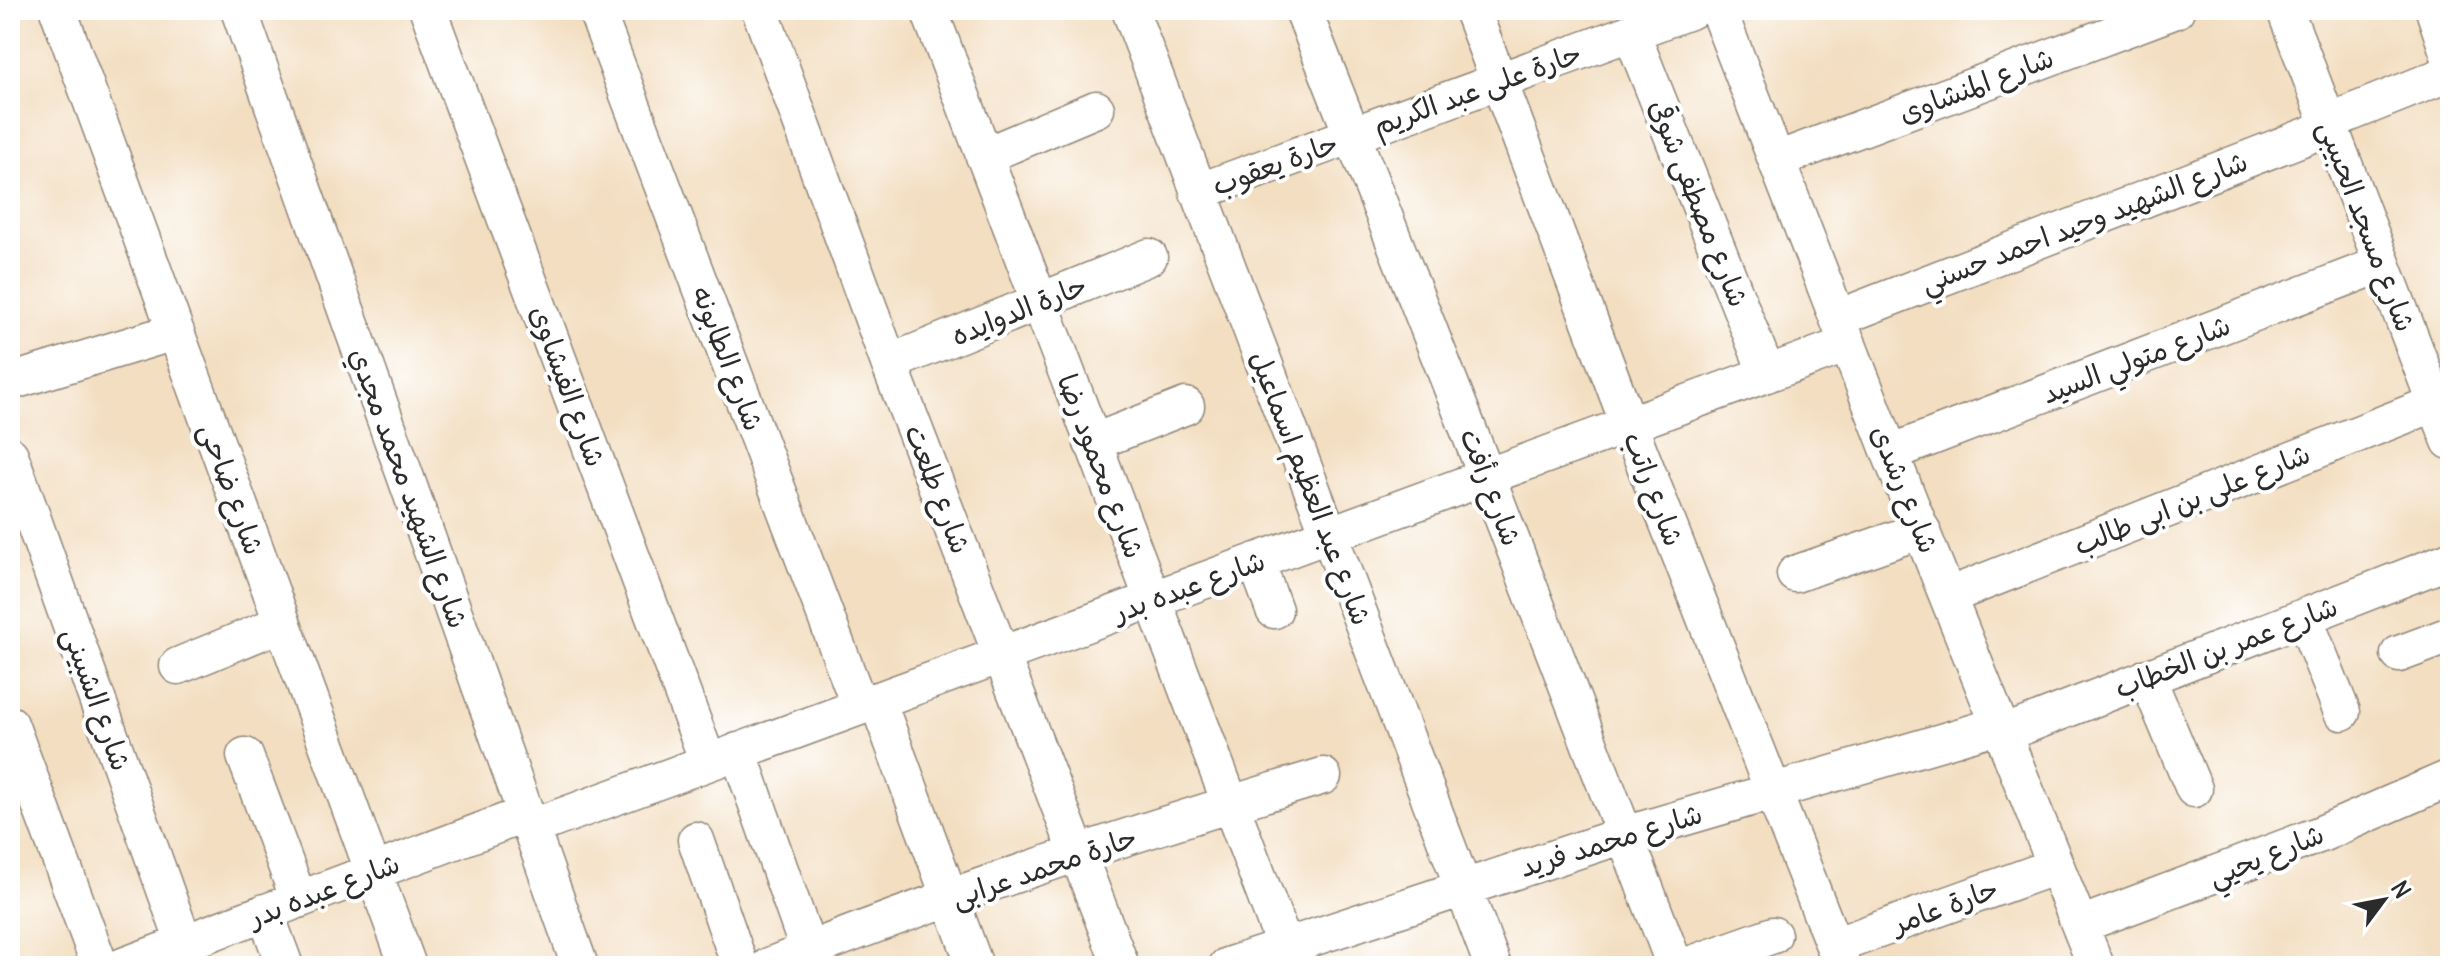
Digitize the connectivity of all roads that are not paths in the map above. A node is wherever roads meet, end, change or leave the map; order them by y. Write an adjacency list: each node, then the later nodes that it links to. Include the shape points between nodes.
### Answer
1 (58, 10): 29 (street, شارع ضاحى)
2 (239, 10): 66 (street, شارع الشهيد محمد مجدي)
3 (428, 10): 60 (street, شارع الفيشاوى)
4 (760, 10): 30 (street, شارع طلعت)
5 (929, 10): 22 (street, شارع محمود رضا)
6 (1130, 10): 24 (street, شارع عبد العظيم اسماعيل)
7 (1303, 10): 21 (street, شارع رأفت)
8 (1472, 10): 18 (street, شارع راتب)
9 (1692, 10): 15 (street, حارة على عبد الكريم)
10 (1718, 10): 23 (street, شارع رشدى)
11 (2176, 10): 23 (street, شارع المنشاوى)
12 (2434, 10): 16 (street)
13 (607, 13): 55 (street, شارع الطابونه)
14 (2294, 13): 20 (street, شارع مسجد الحبيبى)
15 (1631, 32): 18 (street, حارة على عبد الكريم); 31 (street, شارع مصطفى شوقى)
16 (2450, 58)
17 (2450, 73): 20 (street, شارع الشهيد وحيد احمد حسني)
18 (1500, 80): 21 (street, حارة على عبد الكريم); 34 (street, شارع راتب)
19 (1096, 109): 22 (street)
20 (2329, 124): 26 (street, شارع مسجد الحبيبى); 28 (street, شارع الشهيد وحيد احمد حسني)
21 (1351, 135): 24 (street, حارة يعقوب); 39 (street, شارع رأفت)
22 (984, 156): 27 (street, شارع محمود رضا)
23 (1777, 160): 28 (street, شارع رشدى)
24 (1198, 192): 41 (street, شارع عبد العظيم اسماعيل)
25 (1149, 257): 27 (street, حارة الدوايده)
26 (2382, 264): 35 (street, شارع مسجد الحبيبى); 37 (street, شارع متولي السيد)
27 (1039, 302): 30 (street, حارة الدوايده); 36 (street, شارع محمود رضا)
28 (1843, 331): 31 (street, شارع عبده بدر); 37 (street, شارع رشدى)
29 (174, 332): 32 (street); 49 (street, شارع ضاحى)
30 (889, 363): 52 (street, شارع طلعت)
31 (1767, 374): 34 (street, شارع عبده بدر)
32 (10, 382)
33 (1186, 406): 36 (street)
34 (1629, 425): 39 (street, شارع عبده بدر); 64 (street, شارع راتب)
35 (2445, 425): 45 (street, شارع على بن ابى طالب)
36 (1092, 443): 46 (street, شارع محمود رضا)
37 (1890, 453): 40 (street, شارع رشدى)
38 (10, 455): 78 (street, شارع الشبينى)
39 (1487, 477): 41 (street, شارع عبده بدر); 67 (street, شارع رأفت)
40 (1922, 530): 44 (street); 45 (street, شارع رشدى)
41 (1329, 535): 43 (street, شارع عبده بدر); 72 (street, شارع عبد العظيم اسماعيل)
42 (2450, 560): 48 (street, شارع عمر بن الخطاب)
43 (1256, 561): 46 (street, شارع عبده بدر); 47 (street)
44 (1795, 574)
45 (1948, 596): 58 (street, شارع رشدى)
46 (1152, 599): 52 (street, شارع عبده بدر); 65 (street, شارع محمود رضا)
47 (1274, 610)
48 (2304, 617): 54 (street, شارع عمر بن الخطاب); 56 (street)
49 (282, 623): 53 (street); 71 (street, شارع ضاحى)
50 (2450, 635): 51 (street)
51 (2399, 654)
52 (1002, 655): 55 (street, شارع عبده بدر); 69 (street, شارع طلعت)
53 (178, 666)
54 (2147, 677): 58 (street, شارع عمر بن الخطاب); 63 (street)
55 (868, 704): 60 (street, شارع عبده بدر); 73 (street, شارع الطابونه)
56 (2342, 712)
57 (10, 724): 82 (street)
58 (2001, 729): 64 (street, شارع محمد فريد); 70 (street, شارع رشدى)
59 (245, 756): 74 (street)
60 (723, 757): 66 (street, شارع عبده بدر); 81 (street, شارع الفيشاوى)
61 (1323, 776): 65 (street, حارة محمد عرابى)
62 (2450, 778): 76 (street, شارع يحيي)
63 (2194, 789)
64 (1772, 790): 67 (street, شارع محمد فريد); 80 (street, شارع راتب)
65 (1230, 804): 69 (street, حارة محمد عرابى); 79 (street, شارع محمود رضا)
66 (528, 821): 71 (street, شارع عبده بدر); 85 (street, شارع الشهيد محمد مجدي)
67 (1624, 835): 72 (street, شارع محمد فريد); 92 (street, شارع رأفت)
68 (696, 840): 86 (street)
69 (1079, 855): 73 (street, حارة محمد عرابى); 89 (street, شارع طلعت)
70 (2056, 866): 76 (street, شارع رشدى); 80 (street, حارة عامر)
71 (374, 872): 74 (street, شارع عبده بدر); 84 (street, شارع ضاحى)
72 (1462, 887): 79 (street, شارع محمد فريد); 91 (street, شارع عبد العظيم اسماعيل)
73 (950, 898): 81 (street, حارة محمد عرابى); 88 (street, شارع الطابونه)
74 (299, 900): 75 (street, شارع عبده بدر)
75 (265, 912): 78 (street, شارع عبده بدر); 83 (street)
76 (2080, 925): 94 (street, شارع رشدى)
77 (1773, 935): 93 (street)
78 (184, 943): 82 (street, شارع عبده بدر)
79 (1288, 956): 90 (street, شارع محمد فريد)
80 (1838, 956)
81 (811, 958): 87 (street, حارة محمد عرابى)
82 (121, 965)
83 (285, 966)
84 (408, 966)
85 (580, 966)
86 (740, 966)
87 (769, 966)
88 (975, 966)
89 (1121, 966)
90 (1227, 966)
91 (1493, 966)
92 (1675, 966)
93 (1686, 966)
94 (2096, 966)

